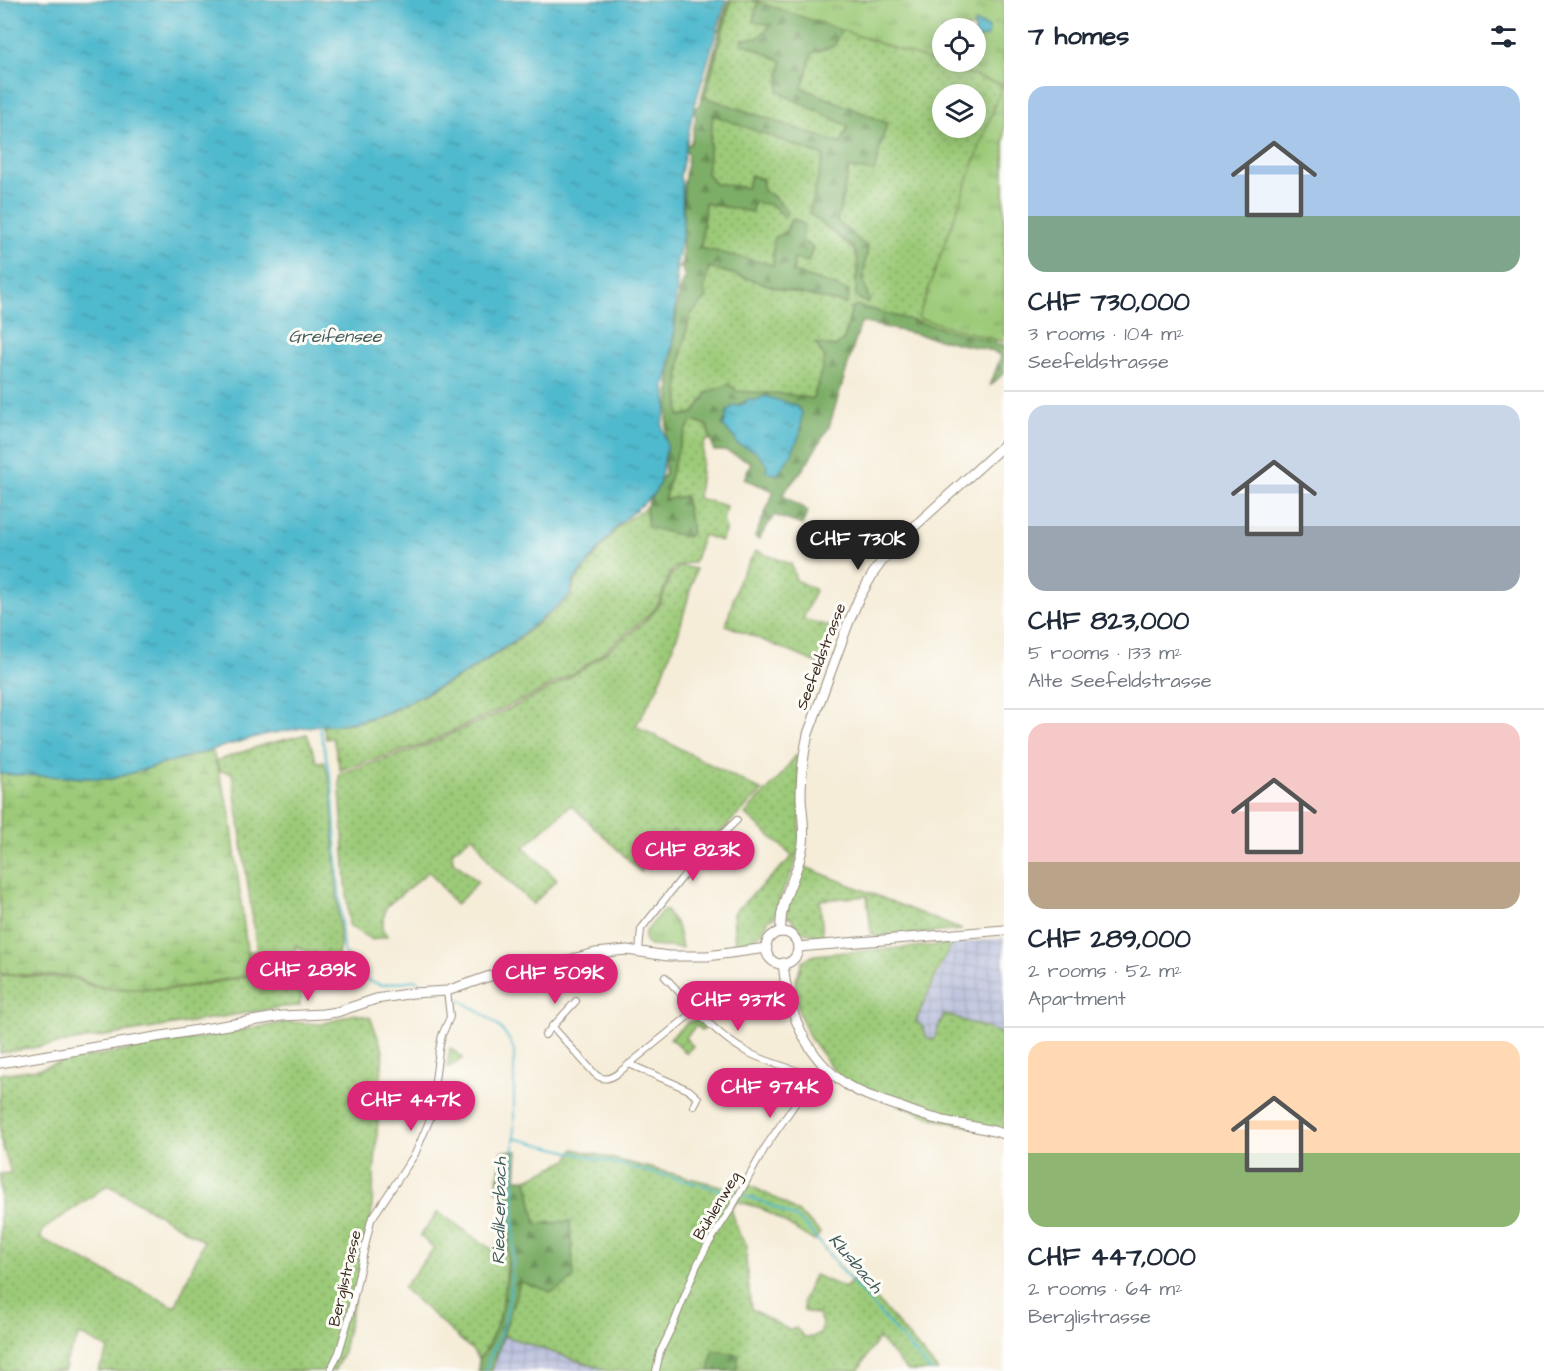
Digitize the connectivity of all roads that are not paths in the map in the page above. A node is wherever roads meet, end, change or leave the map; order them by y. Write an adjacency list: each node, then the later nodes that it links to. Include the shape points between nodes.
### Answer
1 (1004, 445): 4 (main road, Seefeldstrasse, via 906,534 874,572 859,598 808,734 802,773 804,842 782,906)
2 (737, 820): 7 (street, via 707,849 641,929)
3 (1004, 930): 5 (main road)
4 (781, 932): 5 (main road, via 790,934); 6 (main road, via 769,939)
5 (798, 947): 8 (main road, via 792,960)
6 (767, 948): 7 (main road, via 707,956); 8 (main road, via 774,961)
7 (639, 951): 10 (main road, via 595,953 538,975 493,975)
8 (783, 963): 17 (main road, via 793,1015 812,1051)
9 (665, 977): 12 (street)
10 (447, 991): 15 (main road, via 387,997 338,1012 282,1016); 21 (street, Berglistrasse, via 450,1015 439,1050 430,1119 415,1154 371,1220 349,1318)
11 (576, 1001): 13 (street)
12 (696, 1010): 16 (street); 18 (street, via 746,1052)
13 (552, 1026): 14 (street); 16 (street, via 602,1078 612,1077)
14 (545, 1035)
15 (0, 1063)
16 (629, 1064): 19 (street, via 688,1090 698,1098)
17 (827, 1067): 18 (street, Bühlenweg); 20 (main road, via 869,1097 935,1119)
18 (817, 1077): 22 (street, Bühlenweg, via 766,1146 702,1255 660,1352)
19 (694, 1106)
20 (1004, 1134)
21 (330, 1371)
22 (656, 1371)

